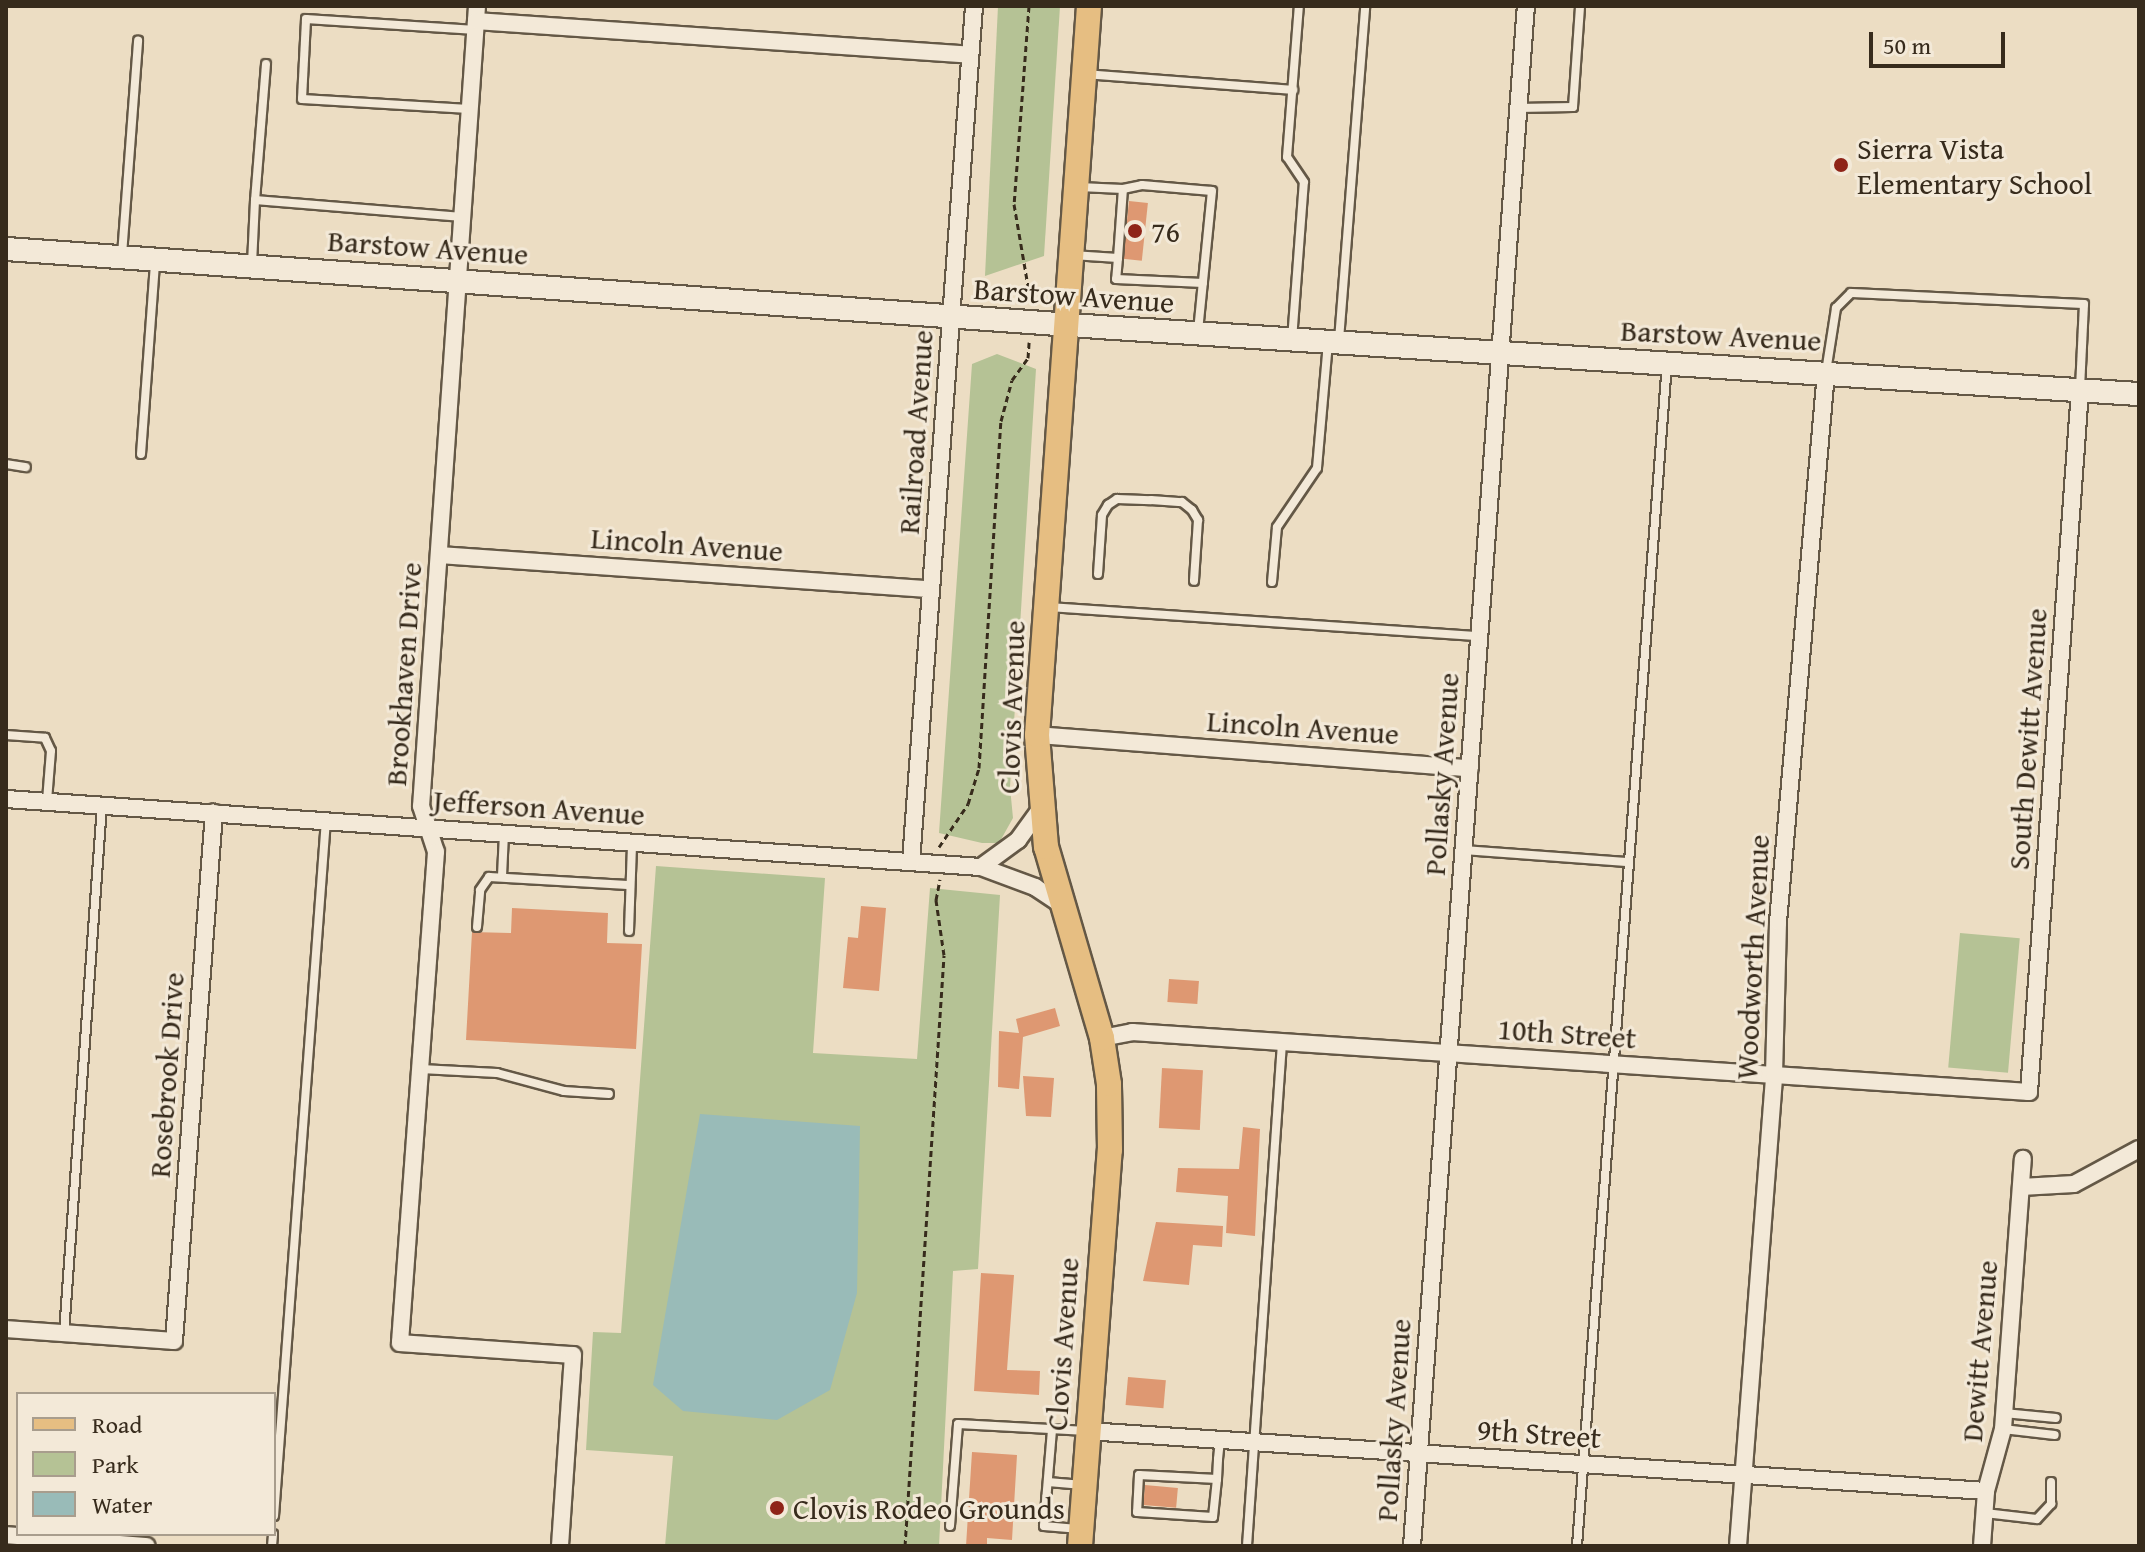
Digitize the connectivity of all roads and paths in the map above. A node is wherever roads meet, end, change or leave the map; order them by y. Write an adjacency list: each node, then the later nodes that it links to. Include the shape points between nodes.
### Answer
1 (974, 6): 10 (street, Railroad Avenue)
2 (1029, 6): 29 (path, via 1014,204 1017,238 1032,285)
3 (1089, 6): 12 (main road, Clovis Avenue)
4 (1299, 6): 13 (lane)
5 (1365, 6): 33 (lane)
6 (1526, 6): 14 (street, Pollasky Avenue)
7 (1580, 6): 14 (lane, via 1573,107)
8 (476, 19): 10 (street); 15 (street, Brookhaven Drive); 15 (lane, via 306,19 302,99)
9 (138, 41): 22 (lane)
10 (970, 55): 28 (street, Railroad Avenue)
11 (266, 64): 18 (lane)
12 (1085, 74): 13 (lane); 16 (main road, Clovis Avenue)
13 (1293, 90): 32 (lane, via 1287,157 1304,182)
14 (1518, 108): 34 (street, Pollasky Avenue)
15 (470, 110): 19 (street, Brookhaven Drive)
16 (1076, 187): 17 (lane); 21 (main road, Clovis Avenue)
17 (1123, 189): 24 (lane); 27 (lane, via 1142,185 1212,191)
18 (255, 200): 19 (lane); 25 (lane)
19 (463, 218): 26 (street, Brookhaven Drive)
20 (6, 249): 22 (main road, Barstow Avenue)
21 (1072, 255): 24 (lane); 30 (main road, Clovis Avenue)
22 (122, 256): 23 (main road, Barstow Avenue)
23 (155, 258): 25 (main road, Barstow Avenue); 39 (lane)
24 (1118, 258): 27 (lane, via 1116,279)
25 (252, 265): 26 (main road, Barstow Avenue)
26 (459, 278): 28 (main road, Barstow Avenue); 42 (street, Brookhaven Drive)
27 (1203, 283): 31 (lane)
28 (951, 317): 29 (main road, Barstow Avenue); 46 (street, Railroad Avenue)
29 (1030, 322): 30 (main road, Barstow Avenue); 64 (path, via 1028,358 1012,380 1001,421 979,768 968,804 939,843)
30 (1067, 325): 31 (main road, Barstow Avenue); 47 (main road, Clovis Avenue)
31 (1198, 334): 32 (main road, Barstow Avenue)
32 (1292, 340): 33 (main road, Barstow Avenue)
33 (1334, 343): 34 (main road, Barstow Avenue); 45 (lane, via 1317,468 1277,527)
34 (1500, 351): 35 (main road, Barstow Avenue); 48 (street, Pollasky Avenue)
35 (1667, 363): 36 (main road, Barstow Avenue); 63 (lane)
36 (1826, 372): 37 (main road, Barstow Avenue); 37 (lane, via 1836,308 1851,293 2084,304); 76 (street, Woodworth Avenue, via 1778,922)
37 (2080, 390): 38 (main road, Barstow Avenue); 77 (street, South Dewitt Avenue)
38 (2139, 394)
39 (141, 454)
40 (6, 464): 41 (lane)
41 (26, 467)
42 (440, 555): 46 (street, Lincoln Avenue); 58 (street, Brookhaven Drive, via 421,806)
43 (1098, 574): 44 (lane, via 1102,515 1108,505 1117,499 1182,502 1198,520)
44 (1194, 581)
45 (1272, 582)
46 (931, 589): 62 (street, Railroad Avenue)
47 (1046, 607): 48 (lane); 50 (main road, Clovis Avenue)
48 (1480, 636): 51 (street, Pollasky Avenue)
49 (6, 735): 53 (lane, via 45,738 51,751)
50 (1037, 735): 51 (street, Lincoln Avenue); 55 (main road, Clovis Avenue)
51 (1470, 768): 61 (street, Pollasky Avenue)
52 (6, 799): 53 (street, Jefferson Avenue)
53 (47, 801): 54 (street, Jefferson Avenue)
54 (102, 805): 56 (street, Jefferson Avenue); 83 (lane)
55 (1040, 810): 65 (street, via 1018,840); 68 (main road, Clovis Avenue)
56 (214, 813): 57 (street, Jefferson Avenue); 83 (street, Rosebrook Drive, via 174,1341)
57 (326, 820): 58 (street, Jefferson Avenue); 98 (lane)
58 (429, 827): 59 (street, Jefferson Avenue); 75 (street, Brookhaven Drive, via 436,852)
59 (504, 833): 60 (street, Jefferson Avenue); 66 (lane)
60 (632, 842): 62 (street, Jefferson Avenue); 67 (lane)
61 (1464, 850): 63 (lane); 73 (street, Pollasky Avenue)
62 (911, 862): 64 (street, Jefferson Avenue)
63 (1626, 862): 74 (lane)
64 (939, 864): 65 (street, Jefferson Avenue); 106 (path, via 936,900 944,955)
65 (981, 867): 68 (street, Jefferson Avenue, via 1035,887)
66 (502, 876): 67 (lane); 69 (lane, via 482,884)
67 (628, 885): 70 (lane)
68 (1059, 903): 71 (main road, Clovis Avenue)
69 (477, 927)
70 (629, 931)
71 (1102, 1038): 72 (street, 10th Street, via 1133,1032); 87 (main road, Clovis Avenue, via 1110,1150)
72 (1282, 1042): 73 (street, 10th Street); 90 (lane)
73 (1449, 1053): 74 (street, 10th Street); 91 (street, Pollasky Avenue)
74 (1610, 1064): 76 (street, 10th Street); 92 (lane)
75 (419, 1069): 78 (lane, via 497,1073 564,1091); 105 (street, Brookhaven Drive, via 400,1343 573,1355)
76 (1774, 1075): 77 (street, 10th Street); 93 (street, Woodworth Avenue)
77 (2029, 1092)
78 (609, 1094)
79 (2139, 1149): 81 (street, via 2074,1184)
80 (2023, 1159): 81 (street, Dewitt Avenue)
81 (2021, 1187): 85 (street, Dewitt Avenue)
82 (6, 1329): 83 (street)
83 (64, 1333)
84 (2056, 1418): 85 (lane)
85 (2003, 1421): 88 (lane); 99 (street, Dewitt Avenue)
86 (1052, 1430): 87 (lane); 95 (lane); 101 (lane, via 958,1424)
87 (1087, 1431): 89 (street, 9th Street); 97 (main road, Clovis Avenue)
88 (2055, 1435)
89 (1220, 1439): 90 (street, 9th Street); 94 (lane)
90 (1254, 1441): 91 (street, 9th Street); 107 (lane)
91 (1417, 1452): 92 (street, 9th Street); 108 (street, Pollasky Avenue)
92 (1583, 1464): 93 (street, 9th Street); 109 (lane)
93 (1743, 1475): 99 (street, 9th Street); 110 (street, Woodworth Avenue)
94 (1217, 1479): 94 (lane, via 1139,1475 1137,1512 1213,1517)
95 (1048, 1482): 97 (lane); 103 (lane, via 1044,1526)
96 (2051, 1482): 100 (lane, via 2051,1504 2037,1519)
97 (1084, 1485): 103 (main road, Clovis Avenue)
98 (276, 1489)
99 (1986, 1491): 100 (street, Dewitt Avenue)
100 (1984, 1513): 111 (street, Dewitt Avenue)
101 (950, 1526)
102 (19, 1536): 104 (street)
103 (1080, 1538)
104 (147, 1546)
105 (560, 1546)
106 (905, 1546)
107 (1247, 1546)
108 (1412, 1546)
109 (1577, 1546)
110 (1738, 1546)
111 (1982, 1546)

